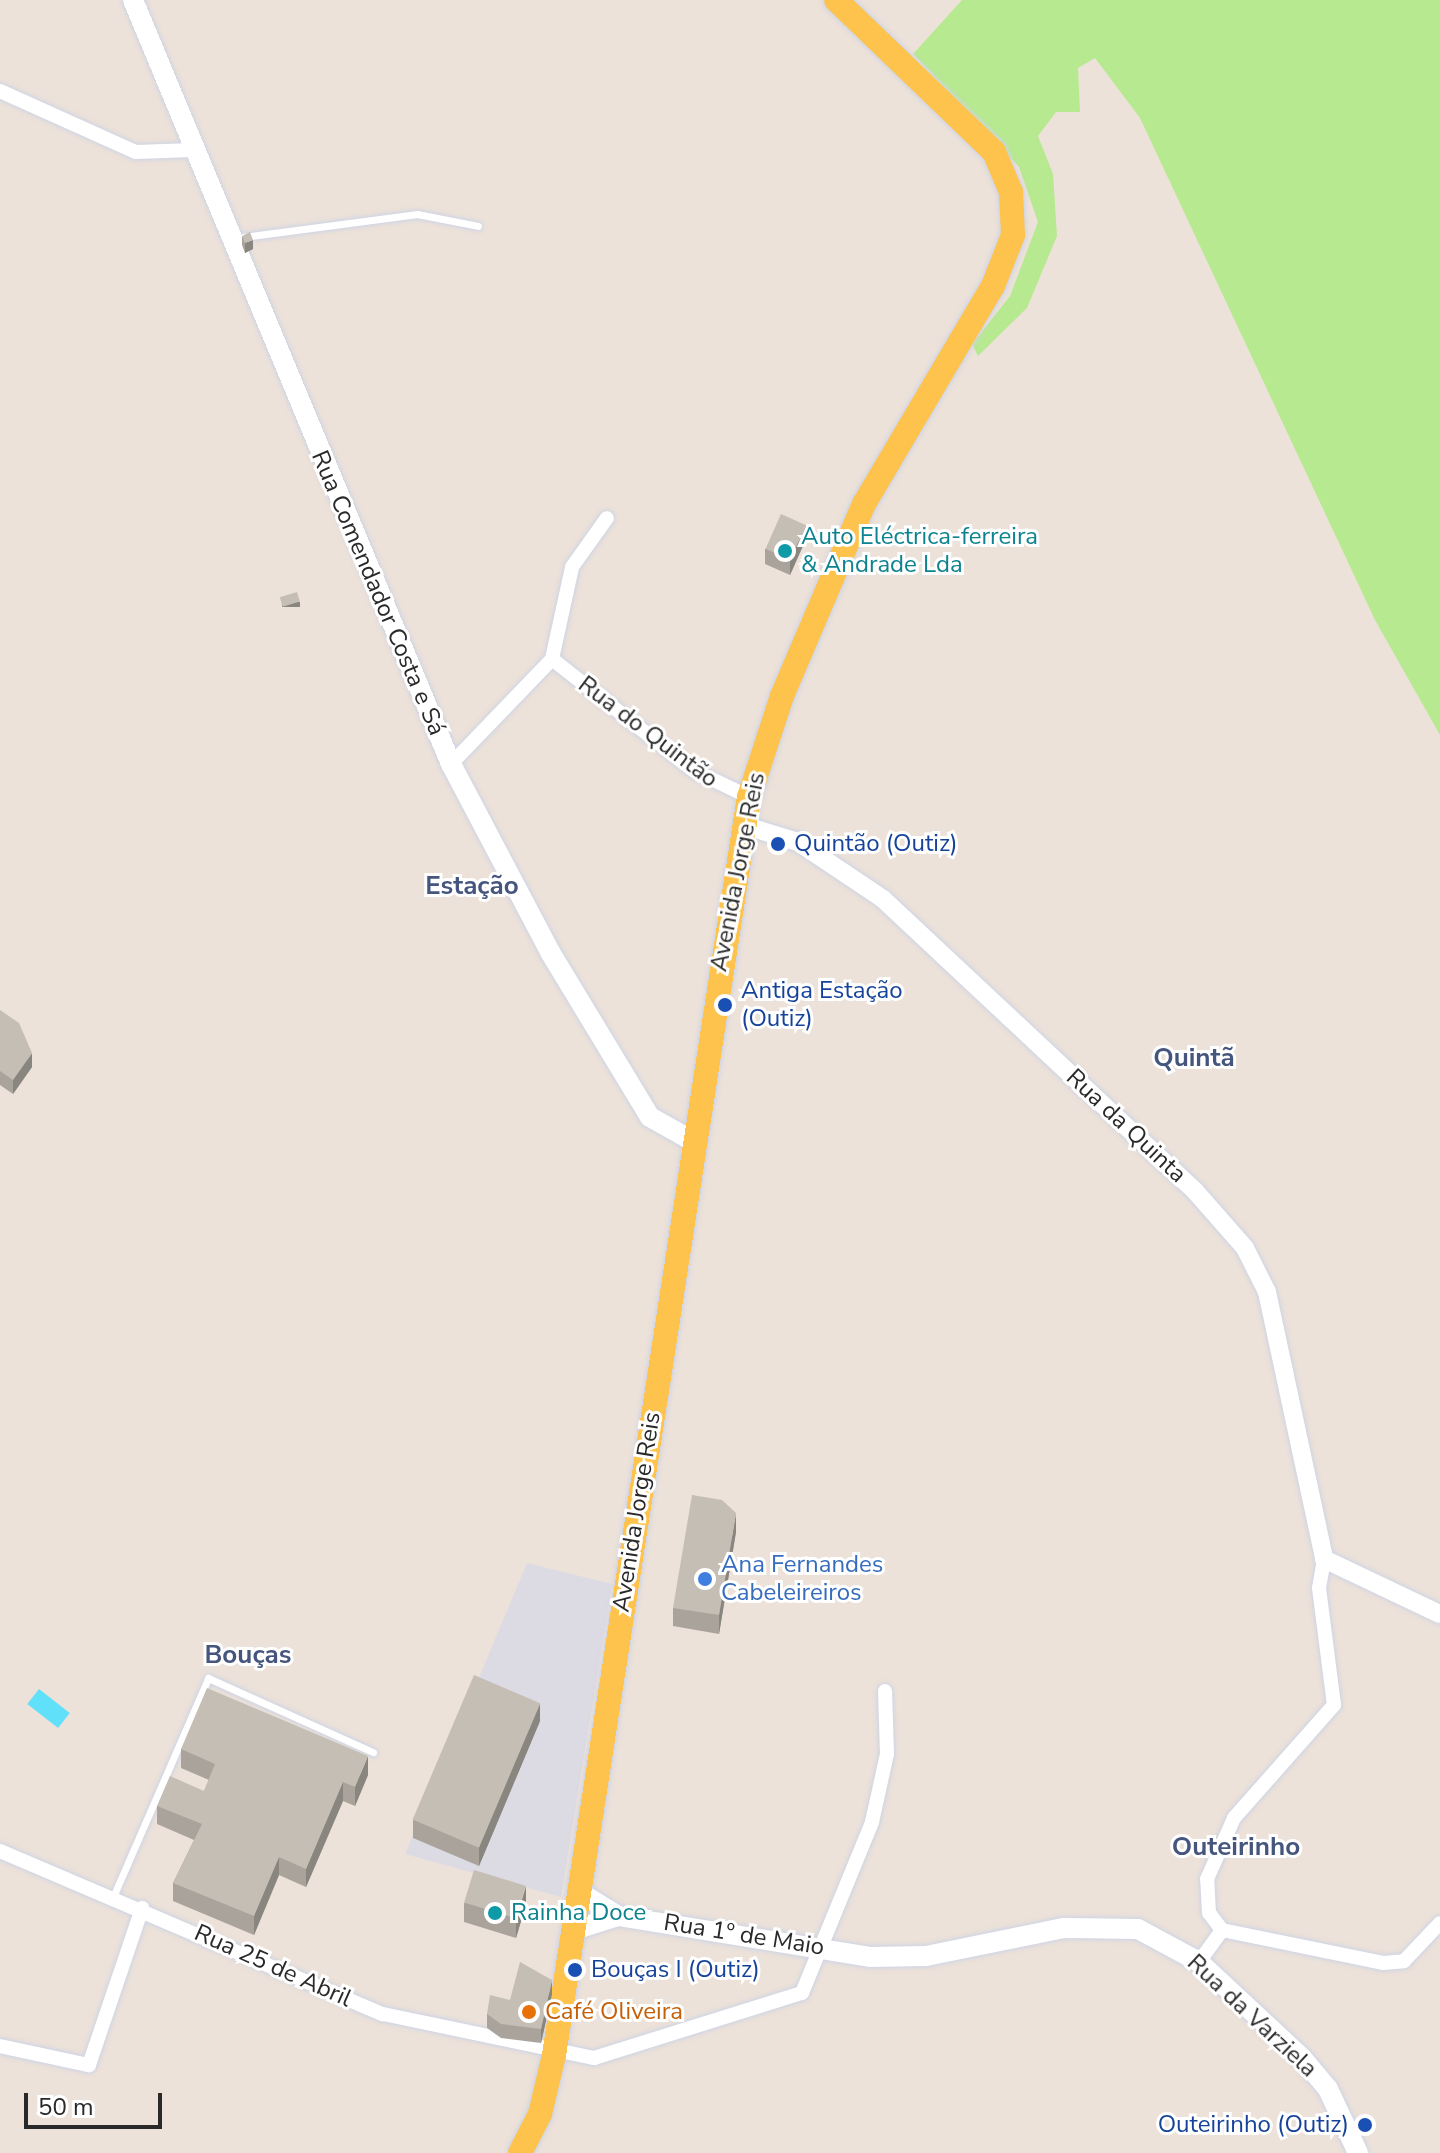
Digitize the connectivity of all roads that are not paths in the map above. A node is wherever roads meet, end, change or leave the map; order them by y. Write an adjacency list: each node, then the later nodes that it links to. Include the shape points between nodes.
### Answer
1 (133, 0): 4 (main road, Rua Comendador Costa e Sá)
2 (836, 0): 10 (main road, Avenida Jorge Reis, via 994,152 1008,181 1014,224 993,286 864,504 782,696)
3 (0, 91): 4 (street, via 136,152)
4 (193, 150): 6 (main road, Rua Comendador Costa e Sá)
5 (478, 226): 6 (lane, via 417,214)
6 (228, 237): 9 (main road, Rua Comendador Costa e Sá)
7 (607, 518): 8 (street, via 572,567)
8 (552, 659): 9 (street); 10 (street, Rua do Quintão, via 702,776)
9 (451, 764): 12 (main road, Rua Comendador Costa e Sá, via 550,952 650,1117)
10 (749, 797): 11 (main road, Avenida Jorge Reis)
11 (743, 825): 12 (main road, Avenida Jorge Reis); 13 (street, Rua da Quinta, via 798,842 883,899 1177,1172 1245,1248 1267,1292)
12 (693, 1141): 18 (main road, Avenida Jorge Reis)
13 (1324, 1559): 14 (street); 24 (street, via 1319,1588 1334,1705 1234,1818 1207,1879 1209,1913)
14 (1440, 1614)
15 (885, 1691): 25 (street, Rua 25 de Abril, via 887,1754 872,1822)
16 (373, 1752): 19 (lane, via 208,1678)
17 (0, 1851): 19 (street, Rua 25 de Abril)
18 (579, 1892): 21 (main road, Rua 1º de Maio); 23 (main road, Avenida Jorge Reis)
19 (113, 1897): 20 (street, Rua 25 de Abril)
20 (142, 1908): 28 (street, via 89,2065); 29 (street, Rua 25 de Abril, via 383,2014)
21 (618, 1916): 23 (main road, Rua 1º de Maio); 25 (main road, Rua 1º de Maio)
22 (1440, 1923): 24 (street, via 1404,1961 1383,1963)
23 (574, 1930): 29 (main road, Avenida Jorge Reis)
24 (1222, 1930): 27 (street)
25 (826, 1947): 26 (main road, Rua 1º de Maio); 29 (street, Rua 25 de Abril, via 802,1993 788,2004 594,2058)
26 (870, 1957): 27 (main road, Rua da Varziela, via 926,1956 1098,1925 1138,1929)
27 (1199, 1962): 31 (main road, Rua da Varziela, via 1328,2089)
28 (0, 2046)
29 (554, 2055): 30 (main road, Avenida Jorge Reis, via 540,2114)
30 (520, 2153)
31 (1358, 2153)

